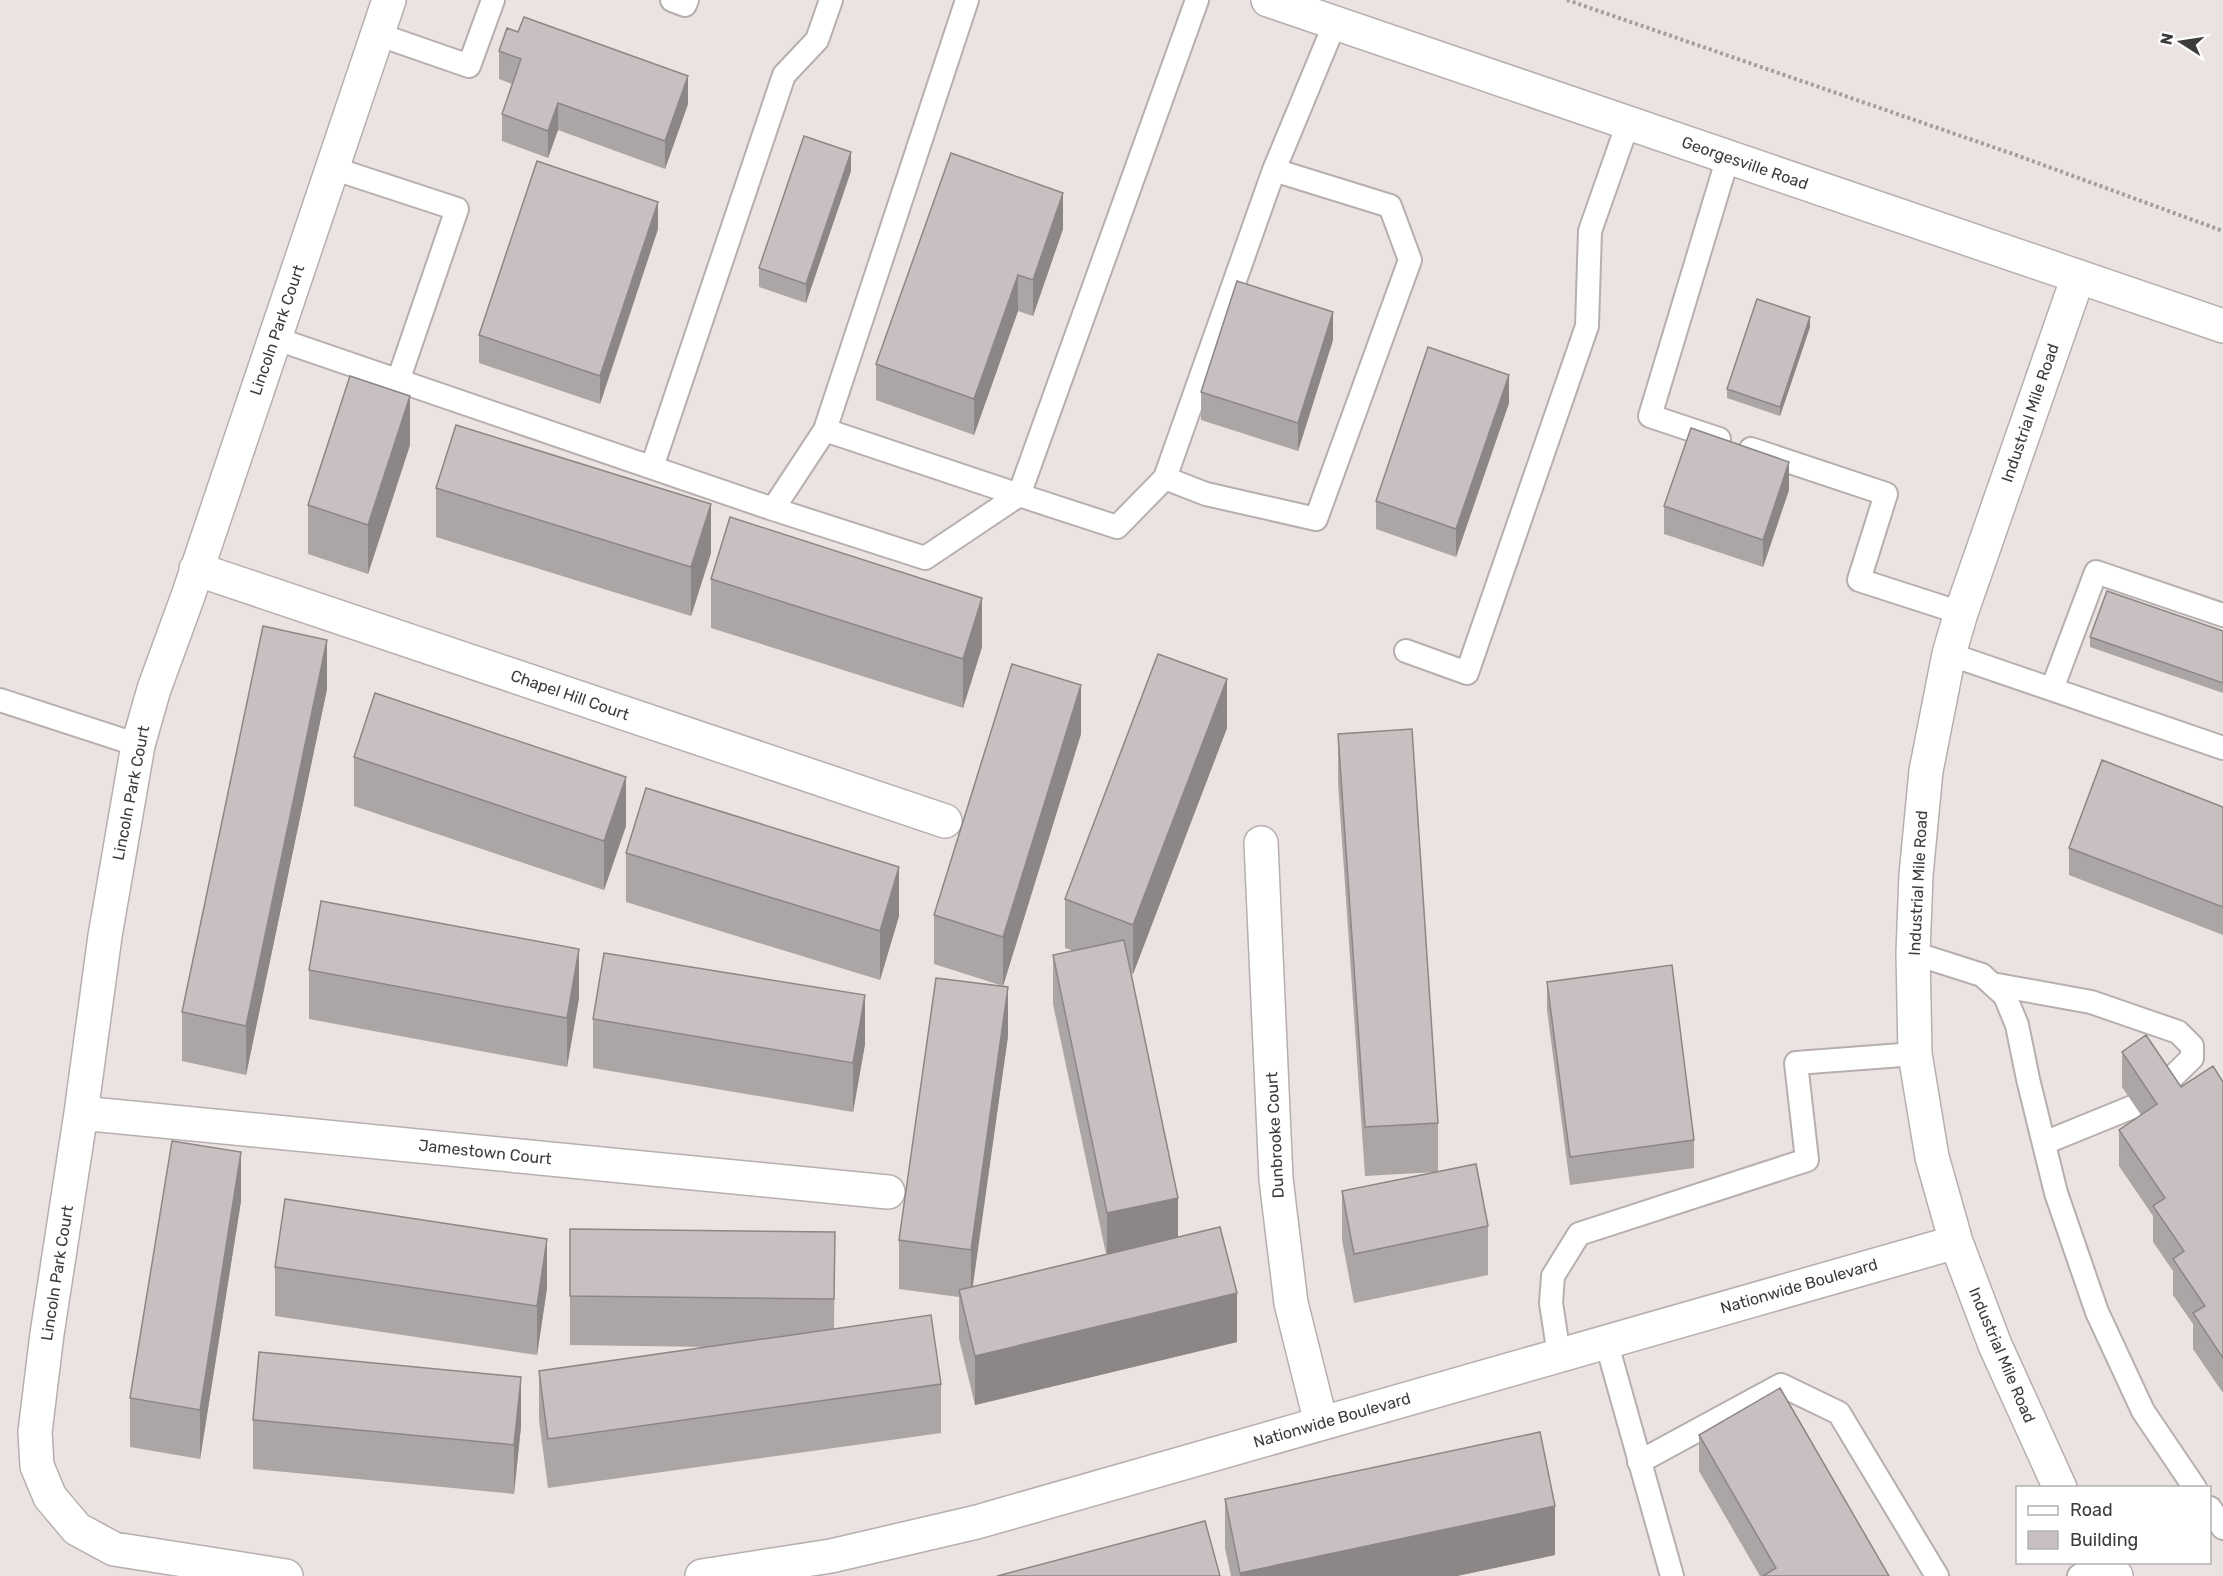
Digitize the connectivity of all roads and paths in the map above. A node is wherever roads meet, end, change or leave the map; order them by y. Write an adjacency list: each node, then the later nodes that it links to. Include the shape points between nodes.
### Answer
1 (389, 0): 11 (street, Lincoln Park Court)
2 (493, 0): 11 (lane, via 469,66)
3 (672, 0): 4 (lane, via 685,4)
4 (687, 0)
5 (831, 0): 22 (lane, via 817,40 784,75)
6 (967, 0): 21 (lane)
7 (1197, 0): 24 (lane)
8 (1268, 0): 10 (street, Georgesville Road)
9 (1567, 0): 16 (path)
10 (1335, 23): 12 (street, Georgesville Road); 15 (lane)
11 (377, 34): 14 (street, Lincoln Park Court)
12 (1628, 123): 13 (street, Georgesville Road); 29 (lane, via 1590,231 1587,326 1467,673)
13 (1728, 158): 17 (street, Georgesville Road); 27 (lane, via 1650,416 1886,494 1859,580)
14 (332, 168): 19 (street, Lincoln Park Court); 20 (lane, via 457,209)
15 (1274, 170): 23 (lane); 23 (lane, via 1390,206 1410,260 1316,519 1206,494)
16 (2223, 231)
17 (2078, 277): 18 (street, Georgesville Road); 27 (street, Industrial Mile Road)
18 (2223, 326)
19 (274, 338): 20 (lane); 26 (street, Lincoln Park Court)
20 (399, 381): 22 (lane)
21 (825, 430): 24 (lane); 25 (lane)
22 (652, 467): 25 (lane)
23 (1165, 478): 24 (lane, via 1117,526)
24 (1019, 495): 25 (lane, via 925,558)
25 (773, 509)
26 (196, 569): 33 (street, Lincoln Park Court); 35 (street, Chapel Hill Court)
27 (1961, 613): 30 (street, Industrial Mile Road)
28 (2223, 615): 31 (lane, via 2096,572)
29 (1406, 651)
30 (1949, 654): 31 (lane); 37 (street, Industrial Mile Road, via 1926,771)
31 (2052, 689): 34 (lane)
32 (0, 700): 33 (lane)
33 (138, 746): 42 (street, Lincoln Park Court, via 105,936)
34 (2223, 748)
35 (945, 821)
36 (1261, 843): 48 (street, Dunbrooke Court, via 1276,1179 1291,1303)
37 (1913, 952): 38 (lane, via 1982,975); 39 (street, Industrial Mile Road)
38 (1992, 984): 40 (lane, via 2091,1002 2178,1032 2192,1046 2192,1058); 43 (lane, via 2005,996 2017,1025)
39 (1915, 1054): 45 (street, Industrial Mile Road, via 1932,1157); 47 (lane, via 1796,1064 1807,1160 1579,1234 1552,1276 1551,1303)
40 (2159, 1090)
41 (2135, 1106): 43 (lane)
42 (81, 1113): 44 (street, Jamestown Court); 56 (street, Lincoln Park Court, via 35,1432 37,1466 50,1497 76,1529 114,1549)
43 (2044, 1143): 51 (lane, via 2056,1193 2097,1312 2143,1411)
44 (888, 1192)
45 (1956, 1242): 46 (street, Nationwide Boulevard); 50 (street, Industrial Mile Road, via 1995,1345)
46 (1606, 1341): 47 (street, Nationwide Boulevard); 49 (lane)
47 (1559, 1355): 48 (street, Nationwide Boulevard)
48 (1321, 1423): 57 (street, Nationwide Boulevard, via 977,1522 831,1556)
49 (1639, 1462): 58 (lane); 59 (lane, via 1782,1385 1839,1413)
50 (2059, 1486)
51 (2194, 1486)
52 (2211, 1510): 53 (lane)
53 (2223, 1528)
54 (2100, 1564): 60 (lane)
55 (2103, 1564): 61 (street)
56 (286, 1576)
57 (702, 1576)
58 (1672, 1576)
59 (1937, 1576)
60 (2079, 1576)
61 (2116, 1576)

